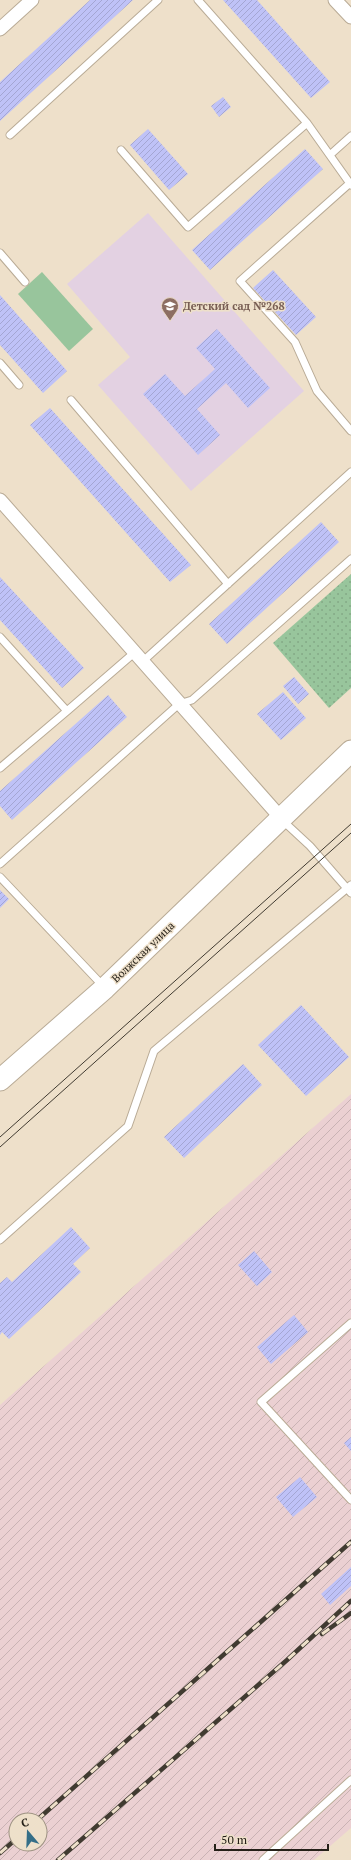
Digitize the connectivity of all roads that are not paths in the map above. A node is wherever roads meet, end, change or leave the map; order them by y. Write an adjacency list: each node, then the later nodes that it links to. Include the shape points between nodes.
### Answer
1 (32, 0): 6 (street)
2 (158, 0): 8 (lane)
3 (198, 0): 7 (lane)
4 (336, 0): 5 (street)
5 (351, 17)
6 (0, 29)
7 (307, 123): 10 (lane, via 188,227); 11 (lane)
8 (10, 135)
9 (351, 136): 11 (lane)
10 (121, 150)
11 (330, 154): 12 (lane)
12 (350, 184): 18 (lane, via 240,281 295,342 317,391)
13 (0, 253): 14 (lane)
14 (25, 282)
15 (0, 363): 16 (lane)
16 (19, 385)
17 (71, 400): 22 (lane)
18 (351, 431)
19 (351, 472): 22 (lane)
20 (0, 500): 24 (street)
21 (351, 559): 25 (lane, via 192,700)
22 (228, 584): 24 (lane)
23 (0, 637): 26 (lane)
24 (138, 657): 25 (street); 26 (lane)
25 (179, 704): 29 (street); 30 (lane)
26 (67, 711): 28 (lane)
27 (351, 751): 29 (main road, Волжская улица)
28 (0, 768)
29 (281, 818): 32 (lane); 33 (main road, Волжская улица)
30 (0, 864)
31 (0, 877): 33 (lane)
32 (350, 889): 35 (lane, via 154,1051 128,1126)
33 (105, 988): 34 (main road, Волжская улица)
34 (0, 1080)
35 (0, 1240)
36 (351, 1323): 37 (lane, via 261,1402)
37 (351, 1500)
38 (351, 1780): 39 (lane)
39 (263, 1860)

